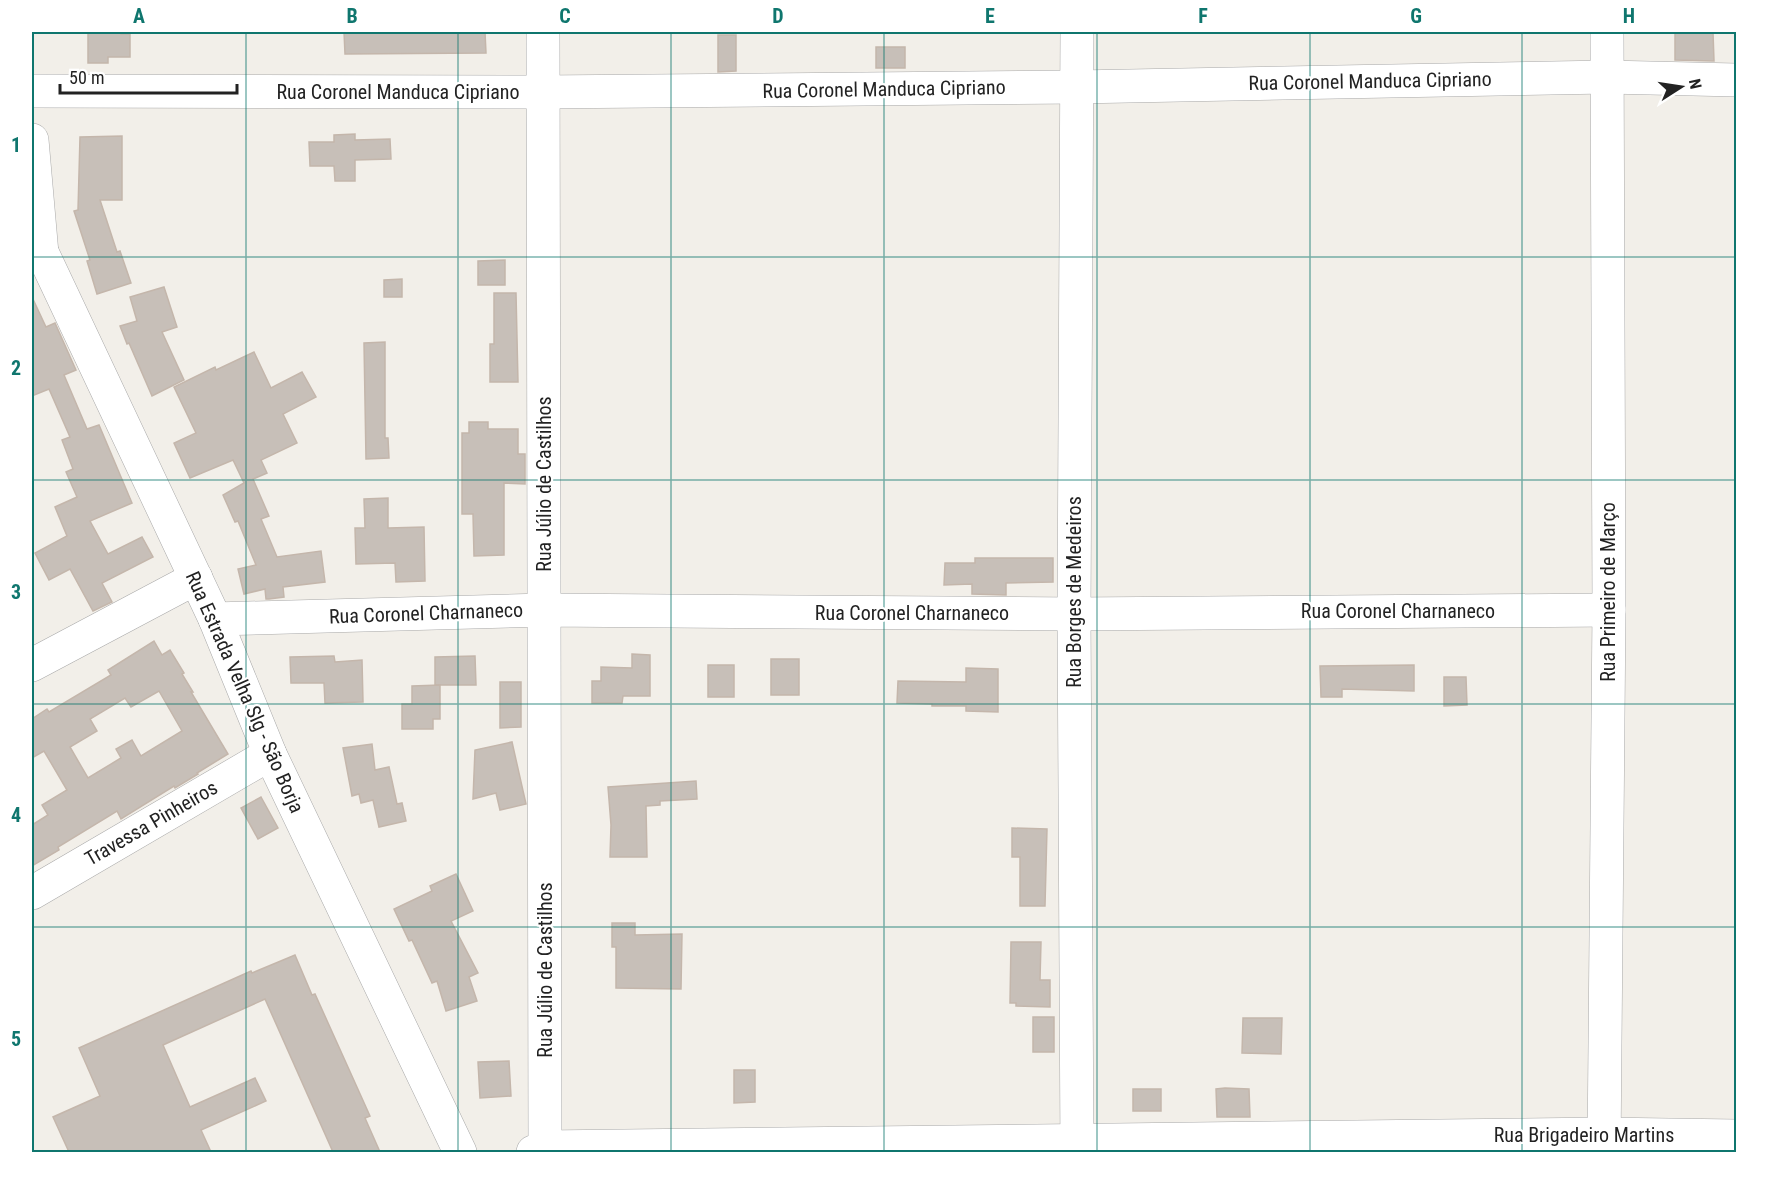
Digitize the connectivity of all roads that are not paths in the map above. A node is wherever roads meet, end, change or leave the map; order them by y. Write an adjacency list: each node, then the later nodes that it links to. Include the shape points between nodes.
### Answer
1 (543, 32): 8 (street, Rua Júlio de Castilhos)
2 (1077, 32): 6 (street, Rua Borges de Medeiros)
3 (1607, 32): 4 (street, Rua Primeiro de Março)
4 (1607, 76): 5 (street, Rua Coronel Manduca Cipriano); 6 (street, Rua Coronel Manduca Cipriano); 13 (street, Rua Primeiro de Março)
5 (1737, 80)
6 (1077, 87): 8 (street, Rua Coronel Manduca Cipriano); 14 (street, Rua Borges de Medeiros)
7 (32, 91): 8 (street, Rua Coronel Manduca Cipriano)
8 (543, 92): 12 (street, Rua Júlio de Castilhos)
9 (32, 140): 10 (street)
10 (35, 248): 11 (street, Rua Estrada Velha Slg - São Borja)
11 (196, 578): 15 (street, Rua Estrada Velha Slg - São Borja); 16 (street)
12 (544, 610): 14 (street, Rua Coronel Charnaneco); 15 (street, Rua Coronel Charnaneco); 22 (street, Rua Júlio de Castilhos)
13 (1609, 610): 14 (street, Rua Coronel Charnaneco); 20 (street, Rua Primeiro de Março)
14 (1074, 614): 21 (street, Rua Borges de Medeiros)
15 (215, 619): 17 (street, Rua Estrada Velha Slg - São Borja)
16 (32, 665)
17 (270, 754): 18 (street, Travessa Pinheiros); 23 (street, Rua Estrada Velha Slg - São Borja)
18 (32, 893)
19 (1737, 1136): 20 (street, Rua Brigadeiro Martins)
20 (1603, 1143): 21 (street, Rua Brigadeiro Martins)
21 (1077, 1146): 22 (street, Rua Brigadeiro Martins)
22 (541, 1151)
23 (460, 1152)

